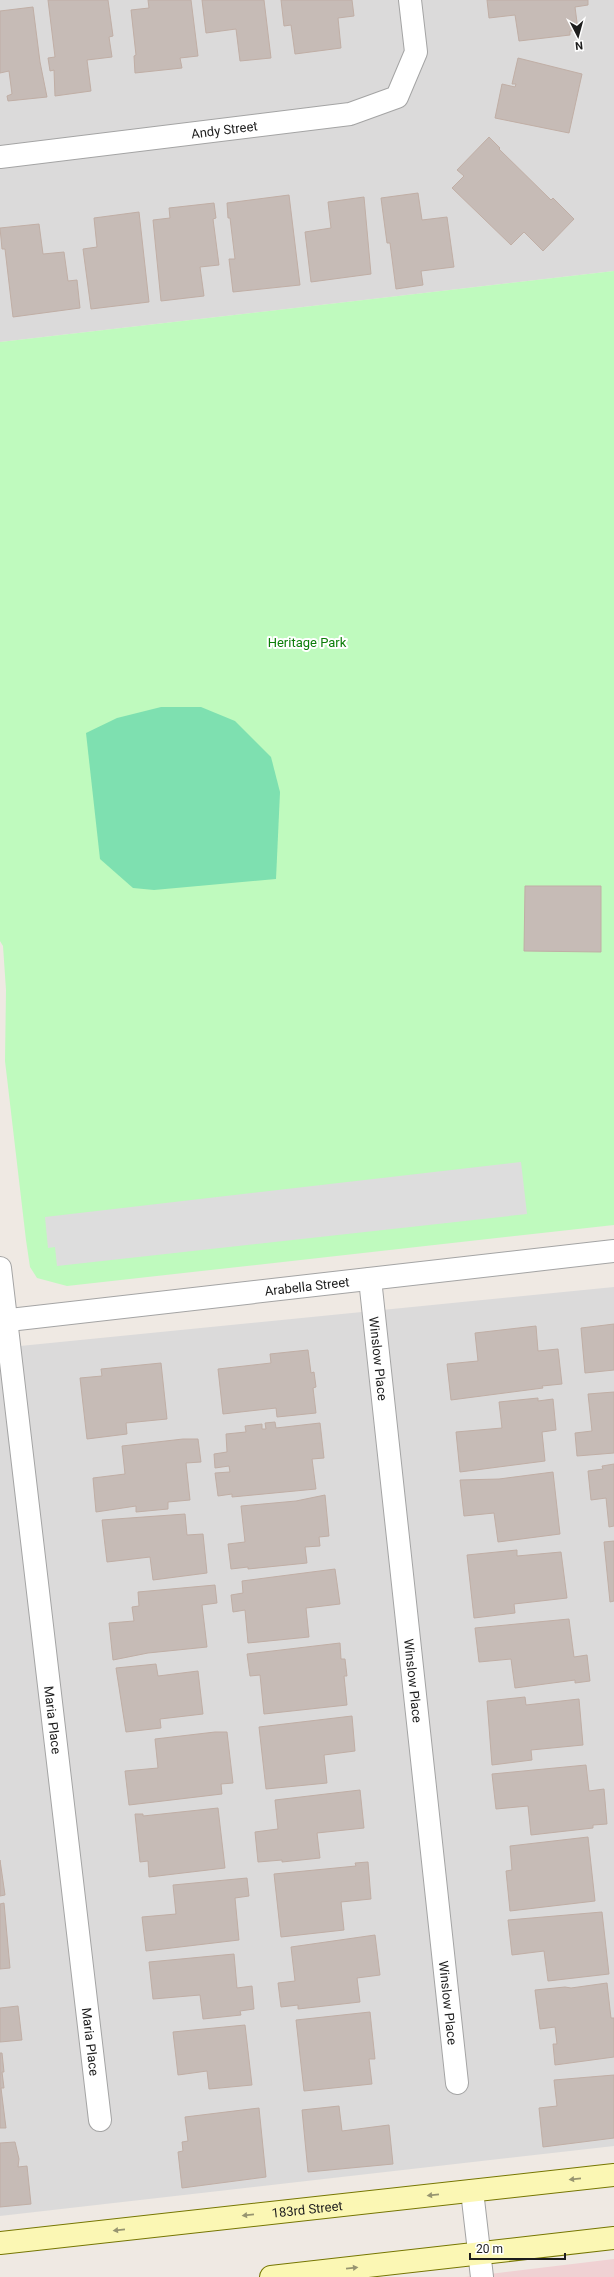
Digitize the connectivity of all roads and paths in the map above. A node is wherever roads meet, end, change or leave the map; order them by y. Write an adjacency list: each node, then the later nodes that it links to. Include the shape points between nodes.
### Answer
1 (410, 0): 2 (street, Andy Street, via 416,52 397,97 350,114)
2 (0, 157)
3 (614, 1251): 5 (street, Arabella Street)
4 (0, 1268): 6 (street, Maria Place)
5 (370, 1279): 6 (street, Arabella Street); 7 (street, Winslow Place)
6 (3, 1321): 8 (street, Maria Place)
7 (457, 2083)
8 (100, 2120)
9 (614, 2175): 10 (street, 183rd Street, one-way to 10)
10 (472, 2190): 12 (street, 183rd Street, one-way to 12); 13 (street)
11 (614, 2238): 13 (street)
12 (0, 2243)
13 (479, 2254): 14 (street, one-way to 13); 15 (street)
14 (271, 2277)
15 (482, 2277)

